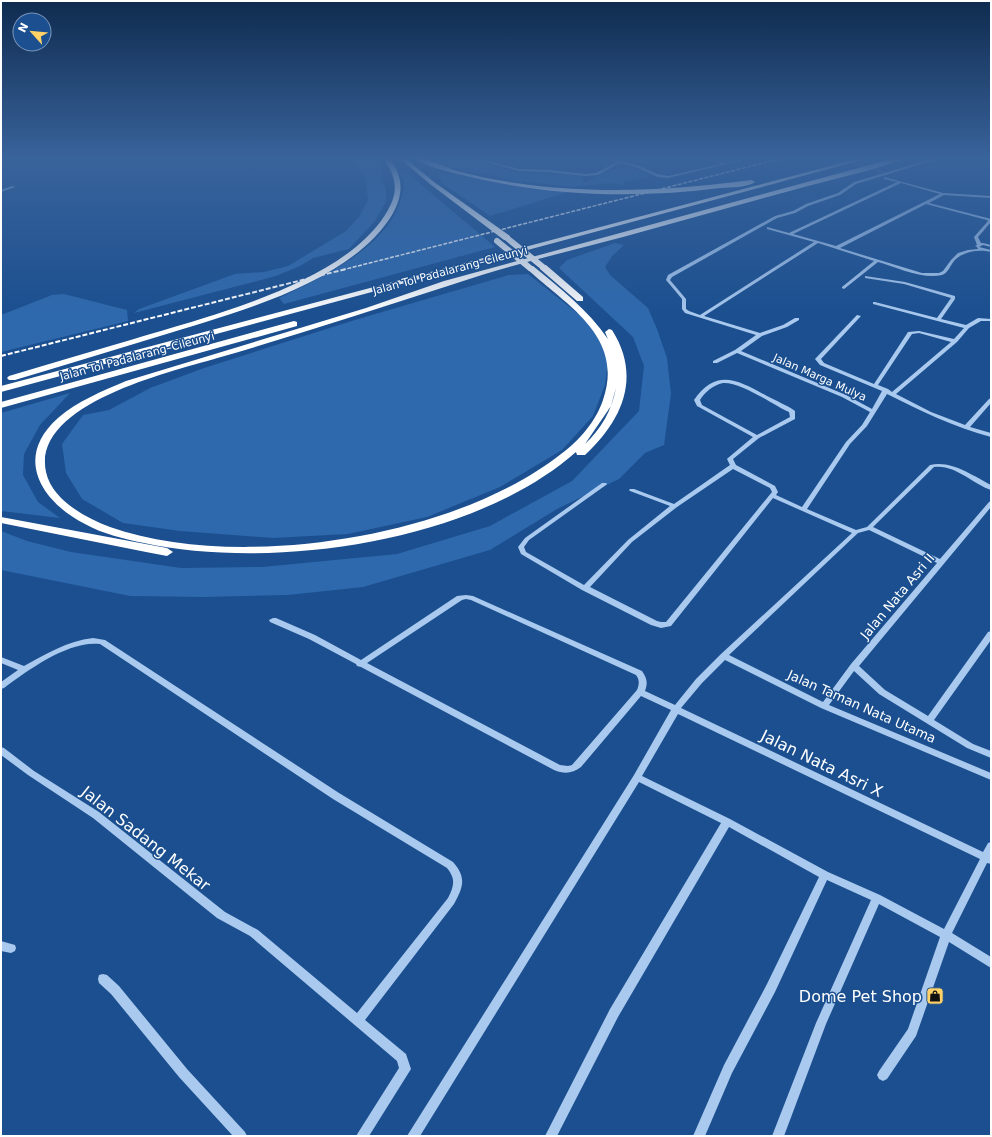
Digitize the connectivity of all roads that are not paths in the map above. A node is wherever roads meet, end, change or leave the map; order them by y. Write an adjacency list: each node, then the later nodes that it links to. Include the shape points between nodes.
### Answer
1 (393, 210): 35 (highway, via 372,236 347,257 298,285 254,304)
2 (459, 210): 11 (highway)
3 (469, 210): 54 (highway, bridge, via 543,267 600,318 613,338 621,361 621,396 606,428 585,450 556,473 507,501 467,518 400,537 330,551 274,557 224,557 166,552)
4 (671, 210): 37 (highway, Jalan Tol Padalarang–Cileunyi)
5 (712, 210): 22 (highway, Jalan Tol Padalarang–Cileunyi)
6 (797, 210): 25 (street, via 769,220 670,276 668,280 684,299 684,309)
7 (841, 210): 12 (street)
8 (912, 210): 16 (street)
9 (952, 210): 17 (street, via 990,221 976,237)
10 (768, 228): 12 (street)
11 (485, 231)
12 (790, 234): 14 (street)
13 (494, 238): 22 (highway, bridge, via 581,309 595,324 605,341 614,367 611,398 600,419 580,444 532,479 480,505 418,526 339,542 247,550 157,542 113,533 81,518 69,509 46,487 41,478 41,454 45,440 59,422 74,410 121,386 390,305)
14 (817, 242): 16 (street); 25 (street)
15 (991, 246): 17 (street)
16 (836, 248): 20 (street)
17 (980, 248): 18 (street); 19 (street); 20 (street, via 965,251 954,257 945,272 940,274 922,274)
18 (991, 251)
19 (991, 256)
20 (878, 260): 23 (street)
21 (867, 277): 28 (street, via 905,283 953,297)
22 (454, 281): 41 (highway, Jalan Tol Padalarang–Cileunyi)
23 (844, 288)
24 (875, 303): 28 (street)
25 (701, 316): 31 (street)
26 (859, 316): 36 (street, via 818,359 827,367)
27 (797, 319): 31 (street)
28 (938, 320): 30 (street)
29 (991, 320): 30 (street, via 982,319)
30 (967, 327): 32 (street)
31 (760, 335): 33 (street)
32 (956, 341): 36 (street, via 919,332 910,333); 39 (street)
33 (737, 350): 34 (street); 42 (street, Jalan Marga Mulya, via 844,396)
34 (714, 362)
35 (1, 381)
36 (875, 386): 38 (street)
37 (1, 389)
38 (886, 390): 39 (street); 42 (street, Jalan Marga Mulya)
39 (893, 394): 43 (street, via 929,413)
40 (991, 400): 43 (street)
41 (1, 405)
42 (871, 411): 53 (street, via 864,426 848,443)
43 (966, 428): 44 (street)
44 (991, 435)
45 (757, 437): 45 (street, via 700,406 697,400 702,392 717,383 728,382 792,411 793,418); 46 (street, via 730,459)
46 (733, 466): 50 (street, via 773,487 775,492); 52 (street)
47 (604, 484): 58 (street, via 527,539 521,547 523,553)
48 (991, 488): 55 (street, via 946,465 936,464)
49 (632, 490): 52 (street)
50 (772, 496): 53 (street); 58 (street, via 668,624 654,623)
51 (991, 503): 57 (street, Jalan Nata Asri II)
52 (674, 506): 58 (street, via 630,541)
53 (803, 510): 56 (street)
54 (1, 520)
55 (869, 528): 56 (street); 57 (street)
56 (856, 532): 61 (street)
57 (941, 562): 64 (street, Jalan Nata Asri II)
58 (585, 588)
59 (273, 620): 63 (street, via 312,637)
60 (991, 634): 70 (street)
61 (724, 656): 68 (street, Jalan Taman Nata Utama); 69 (street)
62 (1, 660): 65 (street)
63 (360, 664): 67 (street, via 460,598 466,597 639,673 644,685); 67 (street, via 565,770 572,770 578,765)
64 (854, 666): 68 (street, Jalan Nata Asri II); 70 (street, via 882,692)
65 (24, 669): 66 (street); 83 (street, via 74,644 96,640 102,642 336,796 450,865 457,873 458,880 452,901)
66 (1, 686)
67 (640, 692): 69 (street, Jalan Nata Asri X)
68 (824, 706): 74 (street, Jalan Taman Nata Utama)
69 (676, 709): 73 (street); 77 (street, Jalan Nata Asri X)
70 (928, 721): 72 (street, via 970,746)
71 (1, 750): 83 (street, Jalan Sadang Mekar, via 96,815 221,915 254,933)
72 (991, 755)
73 (637, 777): 75 (street); 87 (street)
74 (991, 777)
75 (727, 822): 78 (street); 88 (street, via 614,1013)
76 (991, 846): 77 (street)
77 (988, 859): 80 (street)
78 (825, 875): 79 (street); 89 (street, via 771,988 728,1069)
79 (877, 898): 80 (street); 90 (street, via 821,1023)
80 (946, 935): 81 (street); 84 (street, via 912,1032)
81 (991, 963)
82 (103, 979): 85 (street)
83 (357, 1021): 86 (street, Jalan Sadang Mekar, via 402,1058 405,1069)
84 (883, 1075)
85 (240, 1136)
86 (362, 1136)
87 (413, 1136)
88 (551, 1136)
89 (699, 1136)
90 (778, 1136)

